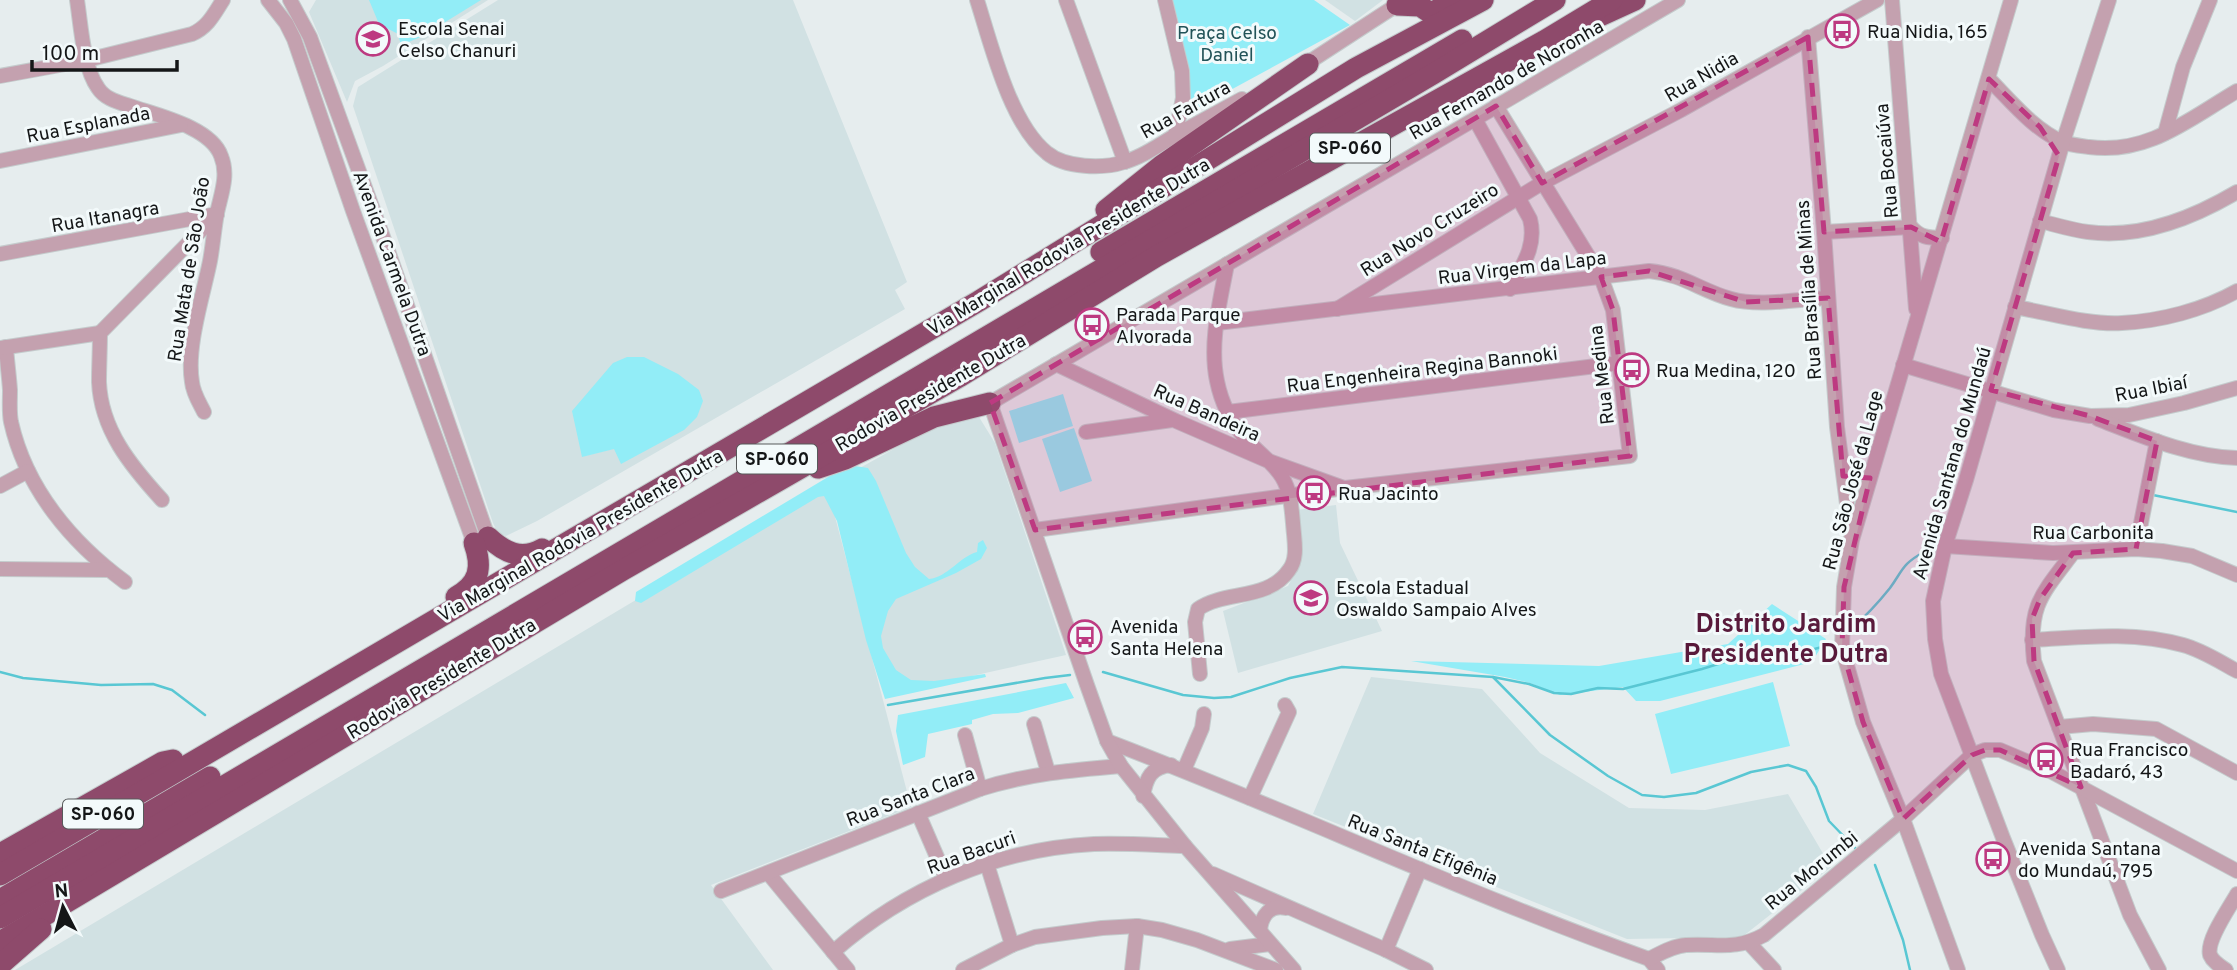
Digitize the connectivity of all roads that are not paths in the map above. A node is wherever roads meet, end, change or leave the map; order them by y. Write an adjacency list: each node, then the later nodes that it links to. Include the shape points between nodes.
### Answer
1 (77, 0): 24 (street, Rua Mata de São João)
2 (223, 0): 24 (street, via 202,30)
3 (268, 0): 88 (street, Avenida Carmela Dutra, via 294,39 362,235)
4 (290, 0): 88 (street, Avenida Carmela Dutra, via 310,37 387,248)
5 (977, 0): 36 (street, via 1008,93 1038,144 1049,155 1075,164)
6 (1066, 0): 36 (street)
7 (1165, 0): 33 (street, via 1182,71 1183,98)
8 (1454, 0): 20 (highway, via 1429,12)
9 (1483, 0): 21 (highway, Via Marginal Rodovia Presidente Dutra)
10 (1530, 0): 40 (highway, Rodovia Presidente Dutra / SP-060)
11 (1555, 0): 137 (highway, Rodovia Presidente Dutra / SP-060)
12 (1612, 0): 23 (highway, Rodovia Presidente Dutra / SP-060)
13 (1635, 0): 23 (highway)
14 (1678, 0): 29 (street, Rua Fernando de Noronha)
15 (1877, 0): 22 (street, Rua Nidia)
16 (1892, 0): 44 (street, Rua Bocaiúva)
17 (2011, 0): 27 (street, Rua São José da Lage)
18 (2109, 0): 34 (street, Avenida Santana do Mundaú)
19 (2212, 1): 32 (street, via 2183,67)
20 (1408, 2): 25 (street, Rua Fartura)
21 (1425, 31): 40 (highway, via 1413,44 1195,187); 55 (highway, Via Marginal Rodovia Presidente Dutra, via 1356,68)
22 (1808, 37): 37 (street, Rua Nidia); 45 (street, Rua Brasília de Minas)
23 (1544, 41): 80 (highway, Rodovia Presidente Dutra / SP-060, via 1157,256)
24 (87, 60): 26 (street); 31 (street, Rua Mata de São João, via 99,90 111,99)
25 (1308, 64): 33 (street, Rua Fartura); 55 (highway, via 1161,166 1095,219 1001,277)
26 (0, 76)
27 (1989, 79): 34 (street); 46 (street, Rua São José da Lage)
28 (2237, 91): 32 (street)
29 (1496, 106): 30 (street, Rua Fernando de Noronha); 37 (street, Rua Medina)
30 (1475, 119): 39 (street); 50 (street, Rua Fernando de Noronha)
31 (184, 125): 35 (street, Rua Esplanada); 41 (street, Rua Mata de São João, via 215,144 222,156 224,181)
32 (2165, 133): 34 (street, via 2122,148)
33 (1175, 136): 36 (street, Rua Fartura)
34 (2061, 149): 42 (street, Avenida Santana do Mundaú)
35 (0, 161)
36 (1125, 162)
37 (1542, 183): 39 (street, Rua Novo Cruzeiro); 51 (street, Rua Medina)
38 (2237, 192): 42 (street, via 2189,217 2124,233 2089,232)
39 (1518, 197): 52 (street, via 1530,219 1532,243); 57 (street, Rua Novo Cruzeiro)
40 (1186, 202): 135 (highway, Rodovia Presidente Dutra / SP-060)
41 (217, 214): 43 (street, Rua Itanagra); 47 (street); 49 (street, Rua Mata de São João)
42 (2040, 221): 56 (street, Avenida Santana do Mundaú)
43 (177, 222): 47 (street); 48 (street, Rua Itanagra)
44 (1911, 227): 45 (street); 46 (street, via 1918,235); 58 (street, Rua Bocaiúva)
45 (1824, 232): 54 (street, Rua Brasília de Minas)
46 (1942, 238): 58 (street, Rua São José da Lage)
47 (190, 241): 49 (street); 60 (street)
48 (0, 254)
49 (211, 258): 70 (street, Rua Mata de São João, via 190,369 195,397)
50 (1227, 264): 59 (street); 63 (street, Rua Fernando de Noronha)
51 (1601, 276): 52 (street, Rua Virgem da Lapa); 54 (street, Rua Virgem da Lapa, via 1667,273 1746,302); 62 (street, Rua Medina, via 1613,310)
52 (1510, 289): 57 (street, Rua Virgem da Lapa)
53 (2237, 291): 56 (street, via 2195,309 2122,323)
54 (1828, 298): 79 (street, Rua Brasília de Minas)
55 (979, 301): 86 (highway, Via Marginal Rodovia Presidente Dutra / SP-060)
56 (2015, 307): 67 (street, Avenida Santana do Mundaú)
57 (1337, 309): 59 (street, Rua Virgem da Lapa)
58 (1916, 318): 64 (street, Rua São José da Lage)
59 (1217, 323): 71 (street, via 1217,381)
60 (100, 332): 61 (street); 85 (street, via 99,384 111,431 124,455)
61 (3, 348): 65 (street)
62 (1620, 363): 71 (street, Rua Engenheira Regina Bannoki); 83 (street, Rua Medina, via 1630,456)
63 (1056, 364): 68 (street, Rua Fernando de Noronha); 73 (street, Rua Bandeira)
64 (1903, 365): 67 (street, Rua Ibiaí); 81 (street, Rua São José da Lage)
65 (5, 385): 78 (street)
66 (2237, 388): 69 (street, Rua Ibiaí)
67 (1991, 390): 72 (street, Rua Ibiaí); 90 (street, Avenida Santana do Mundaú)
68 (990, 403): 80 (highway, via 934,417 845,459); 87 (street)
69 (2146, 411): 72 (street, Rua Ibiaí); 75 (street)
70 (204, 412)
71 (1228, 412): 77 (street)
72 (2090, 416): 75 (street)
73 (1173, 420): 74 (street); 77 (street, Rua Bandeira)
74 (1086, 432)
75 (2151, 439): 76 (street); 92 (street)
76 (2237, 458)
77 (1266, 460): 83 (street, Rua Bandeira); 84 (street, via 1280,474)
78 (28, 471): 82 (street); 91 (street, via 63,525)
79 (1843, 476): 81 (street); 89 (street, Rua Brasília de Minas)
80 (783, 478): 134 (highway, Rodovia Presidente Dutra / SP-060)
81 (1870, 478): 89 (street, Rua São José da Lage)
82 (0, 486)
83 (1345, 488): 84 (street)
84 (1289, 497): 87 (street); 102 (street, via 1294,560 1289,570 1262,590 1198,609)
85 (162, 500)
86 (619, 512): 88 (highway, via 596,518 531,555 505,551); 100 (highway, Via Marginal Rodovia Presidente Dutra / SP-060)
87 (1035, 530): 108 (street)
88 (481, 540): 100 (highway, via 470,590 406,627)
89 (1852, 540): 120 (street, Rua São José da Lage, via 1843,587 1842,648 1863,722)
90 (1945, 546): 93 (street, Rua Carbonita); 110 (street, Avenida Santana do Mundaú, via 1933,601 1935,639 1941,674)
91 (86, 549): 95 (street); 96 (street)
92 (2136, 549): 93 (street, Rua Carbonita); 97 (street, Rua Carbonita, via 2192,556)
93 (2073, 553): 99 (street, via 2039,599 2032,619)
94 (0, 569): 95 (street)
95 (82, 570): 96 (street)
96 (109, 570): 98 (street)
97 (2237, 575)
98 (125, 582)
99 (2032, 640): 101 (street, via 2156,639 2185,646); 106 (street, via 2034,661)
100 (383, 649): 109 (highway, Via Marginal Rodovia Presidente Dutra / SP-060)
101 (2237, 671)
102 (1200, 674)
103 (1285, 705): 118 (street, via 1289,712)
104 (1204, 713): 112 (street, via 1202,728)
105 (1034, 724): 113 (street)
106 (2059, 727): 114 (street, via 2093,724 2156,729); 115 (street)
107 (965, 735): 116 (street)
108 (1107, 741): 111 (street); 112 (street, Rua Santa Efigênia)
109 (206, 754): 124 (highway, via 163,762); 130 (highway, Via Marginal Rodovia Presidente Dutra / SP-060)
110 (1972, 755): 115 (street, via 2000,750); 120 (street, Rua Morumbi); 157 (street, Avenida Santana do Mundaú)
111 (1121, 766): 113 (street, Rua Santa Clara); 117 (street)
112 (1178, 768): 117 (street, via 1161,767 1152,772); 118 (street, Rua Santa Efigênia)
113 (1048, 772): 116 (street, Rua Santa Clara)
114 (2237, 773)
115 (2081, 786): 127 (street); 158 (street, via 2130,915)
116 (981, 789): 119 (street, Rua Santa Clara)
117 (1143, 796): 121 (street)
118 (1250, 798): 126 (street, Rua Santa Efigênia)
119 (918, 813): 128 (street, Rua Santa Clara); 131 (street)
120 (1903, 820): 141 (street, Rua Morumbi); 156 (street, Rua São José da Lage)
121 (1165, 823): 122 (street, via 1158,837); 123 (street)
122 (1141, 845): 123 (street, Rua Bacuri); 125 (street, Rua Bacuri, via 1065,846)
123 (1185, 846): 129 (street)
124 (0, 853)
125 (988, 864): 131 (street, Rua Bacuri); 142 (street)
126 (1420, 869): 145 (street); 148 (street, Rua Santa Efigênia)
127 (2237, 871)
128 (768, 873): 132 (street, Rua Santa Clara); 146 (street)
129 (1210, 873): 136 (street); 139 (street)
130 (0, 875)
131 (946, 878): 146 (street, Rua Bacuri, via 891,908)
132 (721, 891)
133 (2237, 894): 159 (street, via 2210,947 2210,955)
134 (78, 896): 140 (highway, Rodovia Presidente Dutra / SP-060); 147 (highway)
135 (0, 900)
136 (1287, 908): 139 (street, via 1271,909); 145 (street)
137 (0, 918)
138 (1137, 926): 142 (street, via 1067,932); 144 (street); 151 (street)
139 (1259, 931): 143 (street)
140 (0, 942)
141 (1749, 943): 148 (street, via 1675,947); 155 (street)
142 (1013, 944): 150 (street)
143 (1270, 944): 144 (street); 153 (street)
144 (1225, 949): 152 (street)
145 (1386, 950): 154 (street)
146 (834, 952): 149 (street)
147 (0, 965)
148 (1650, 966)
149 (848, 970)
150 (963, 970)
151 (1132, 970)
152 (1276, 970)
153 (1294, 970)
154 (1426, 970)
155 (1774, 970)
156 (1958, 970)
157 (2058, 970)
158 (2159, 970)
159 (2226, 970)

